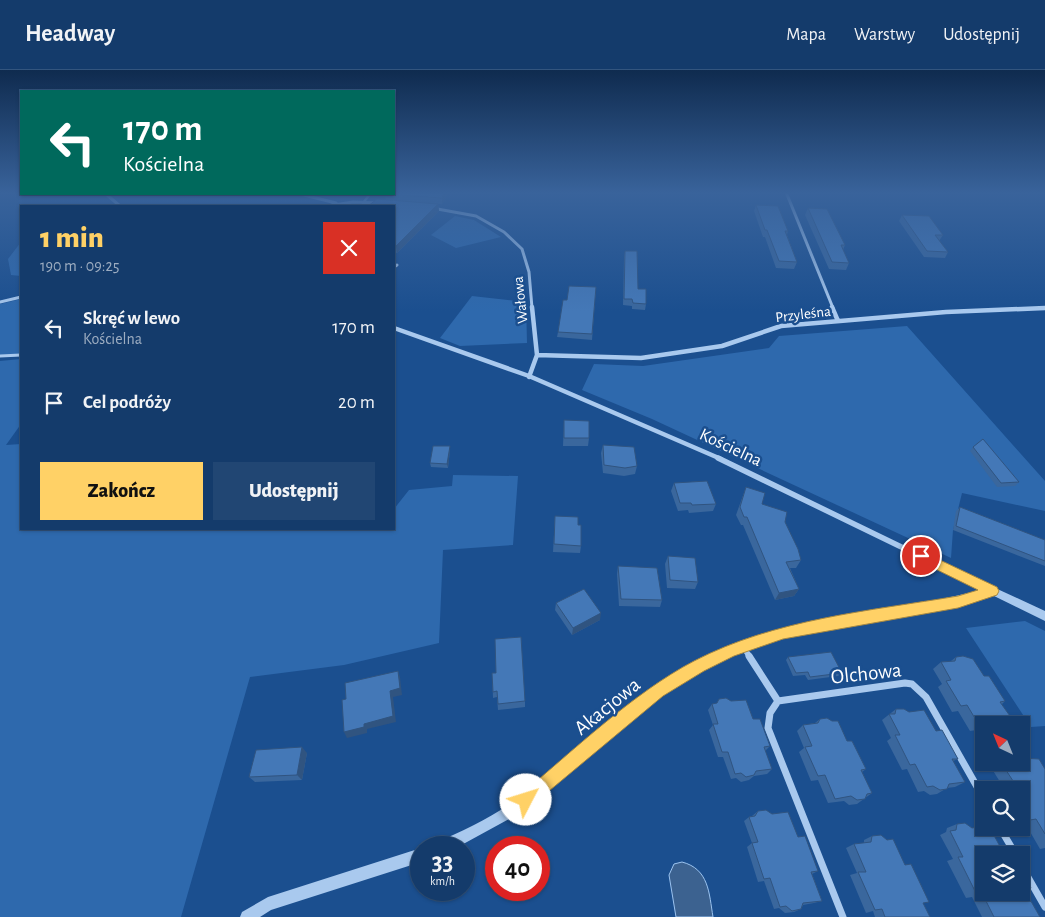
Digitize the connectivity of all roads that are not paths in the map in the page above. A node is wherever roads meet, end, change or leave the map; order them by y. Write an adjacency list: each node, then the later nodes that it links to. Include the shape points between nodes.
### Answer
1 (503, 232): 9 (street, Wałowa, via 518,242 529,272)
2 (802, 232): 6 (street)
3 (20, 297): 4 (street)
4 (0, 302)
5 (1045, 308): 6 (street, Przyleśna)
6 (838, 321): 9 (street, Przyleśna, via 781,326 722,346 641,358)
7 (395, 328): 11 (street, Kościelna)
8 (20, 355): 10 (lane)
9 (536, 355): 11 (street, Wałowa)
10 (0, 356)
11 (529, 376): 12 (street, Kościelna, via 652,428)
12 (993, 591): 13 (street, Kościelna); 14 (street, Akacjowa, via 958,602 783,633)
13 (1045, 616)
14 (742, 646): 15 (street); 17 (street, Akacjowa, via 698,666 658,691 526,800)
15 (778, 701): 16 (street, Olchowa, via 912,684 926,697); 22 (street, via 767,717 768,728)
16 (975, 783)
17 (467, 836)
18 (410, 858): 21 (street, via 268,904)
19 (1030, 881): 20 (street)
20 (1045, 907)
21 (247, 917)
22 (843, 917)

